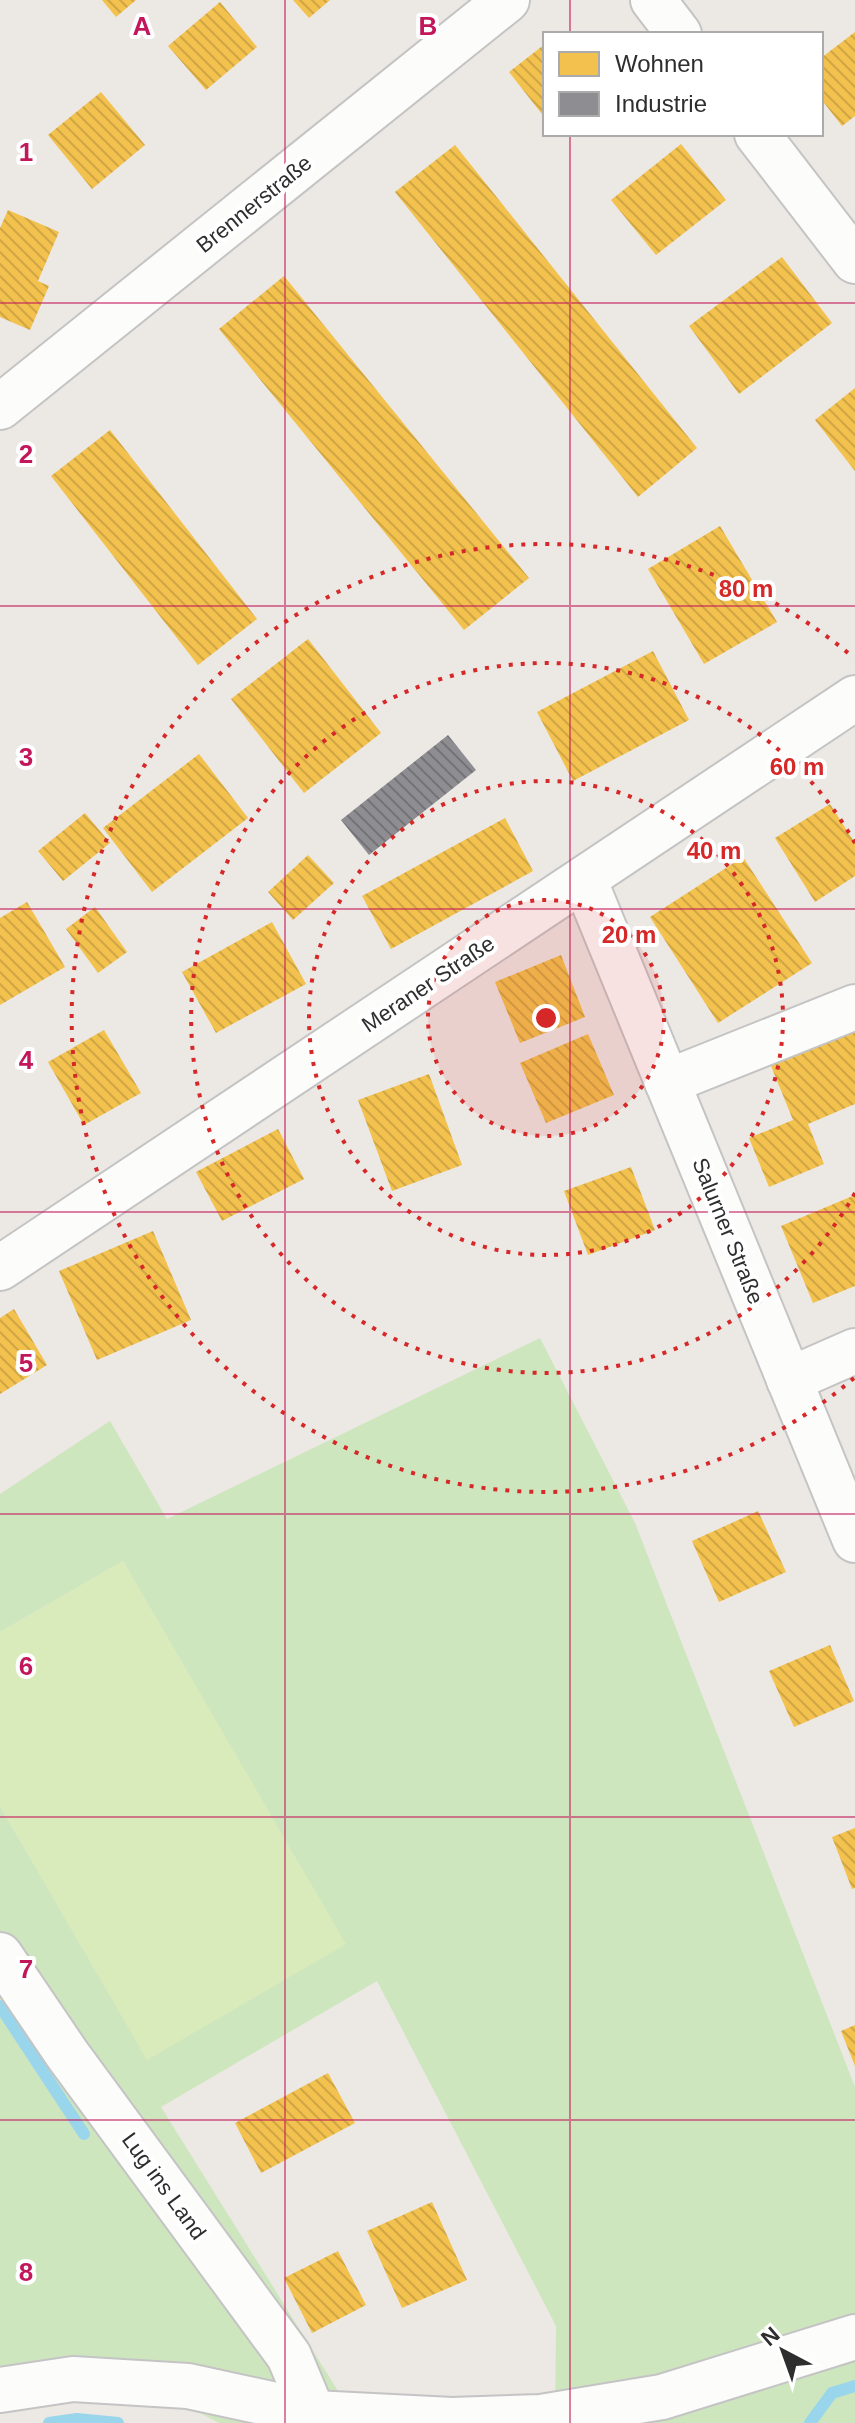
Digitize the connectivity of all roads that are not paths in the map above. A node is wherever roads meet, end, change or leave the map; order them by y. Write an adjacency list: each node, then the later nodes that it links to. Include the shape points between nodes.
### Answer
1 (507, 0): 6 (street, Brennerstraße)
2 (653, 0): 3 (street)
3 (677, 32)
4 (759, 136): 5 (street)
5 (855, 261)
6 (0, 407)
7 (855, 698): 8 (street, Meraner Straße)
8 (584, 879): 10 (street, Salurner Straße); 11 (street, Meraner Straße)
9 (855, 1007): 10 (street)
10 (667, 1082): 13 (street, Salurner Straße)
11 (0, 1268)
12 (855, 1351): 13 (street)
13 (789, 1380): 14 (street, Salurner Straße)
14 (855, 1540)
15 (0, 1955): 18 (street, Lug ins Land, via 289,2356)
16 (855, 2337): 18 (street, via 662,2397 541,2417)
17 (0, 2390): 18 (street, via 73,2379 188,2386)
18 (315, 2418)

